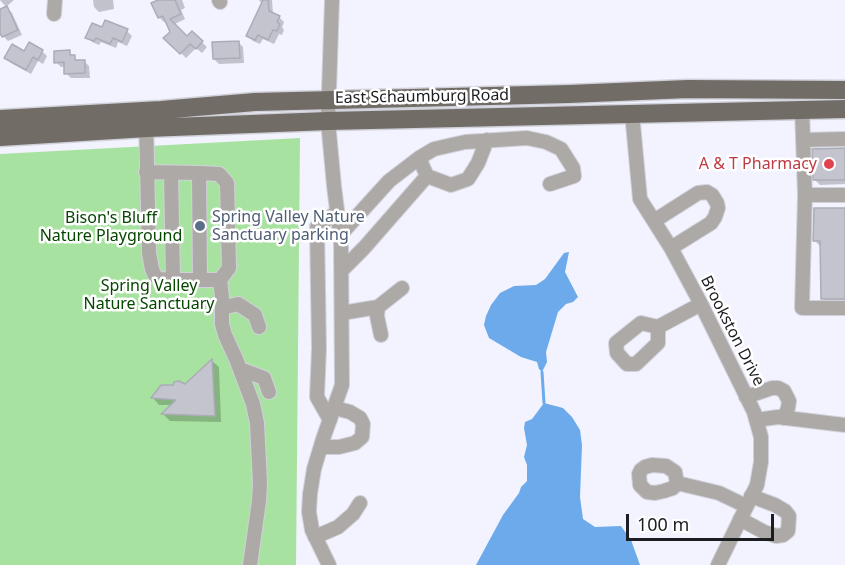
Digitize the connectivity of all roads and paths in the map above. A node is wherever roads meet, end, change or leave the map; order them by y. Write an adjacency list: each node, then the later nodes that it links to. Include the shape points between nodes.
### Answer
1 (332, 0): 3 (street)
2 (845, 90): 3 (main road, East Schaumburg Road, via 688,89)
3 (328, 100): 8 (main road, East Schaumburg Road, via 255,102); 9 (street)
4 (845, 109): 5 (main road, East Schaumburg Road)
5 (802, 110): 6 (main road, East Schaumburg Road); 13 (street)
6 (632, 113): 9 (main road, East Schaumburg Road); 23 (street, Brookston Drive, via 640,199)
7 (0, 119): 8 (main road, East Schaumburg Road)
8 (146, 120): 9 (main road, East Schaumburg Road); 10 (main road, East Schaumburg Road); 15 (street)
9 (328, 121): 22 (street)
10 (0, 137)
11 (845, 139): 13 (street)
12 (487, 140): 14 (street, via 434,149); 18 (street, via 468,179 451,185); 19 (street, via 527,138 561,149 574,176)
13 (803, 140): 20 (street)
14 (419, 158): 18 (street); 24 (street, via 389,182)
15 (146, 172): 16 (street); 27 (street, via 152,269 159,279)
16 (171, 173): 17 (street); 27 (street)
17 (199, 173): 28 (street); 29 (street, via 219,174 227,183 229,268)
18 (427, 176): 26 (street)
19 (550, 184)
20 (805, 195): 21 (street); 34 (street, via 802,308)
21 (845, 195)
22 (338, 212): 24 (street); 42 (street, via 317,227 317,397)
23 (654, 221): 25 (street, Brookston Drive); 25 (street, via 698,193 712,195 718,208 711,223)
24 (340, 235): 26 (street)
25 (671, 248): 31 (street, Brookston Drive)
26 (342, 270): 35 (street)
27 (173, 280): 28 (street)
28 (200, 280): 29 (street)
29 (220, 280): 33 (street)
30 (402, 288): 32 (street)
31 (700, 304): 37 (street); 41 (street, Brookston Drive)
32 (378, 307): 35 (street); 38 (street)
33 (222, 308): 36 (street, via 238,304 255,315); 39 (street, via 225,335)
34 (845, 308)
35 (342, 313): 42 (street, via 342,385)
36 (259, 327)
37 (658, 327)
38 (381, 335)
39 (240, 369): 40 (street, via 264,378); 53 (street, via 253,404 259,449 260,501)
40 (269, 392)
41 (746, 397): 43 (street, via 772,388 784,391 789,402); 44 (street, Brookston Drive)
42 (332, 414): 46 (street); 46 (street, via 350,412 360,418 362,437 339,447)
43 (784, 418): 44 (street); 45 (street)
44 (756, 420): 49 (street, Brookston Drive, via 761,462 757,484)
45 (845, 425)
46 (321, 447): 50 (street, via 310,494 309,512)
47 (677, 483): 49 (street, via 719,493)
48 (360, 503): 50 (street, via 338,527)
49 (745, 507): 55 (street, Brookston Drive)
50 (315, 537): 51 (street)
51 (323, 552): 52 (street); 54 (street)
52 (313, 564)
53 (250, 565)
54 (329, 565)
55 (718, 565)

